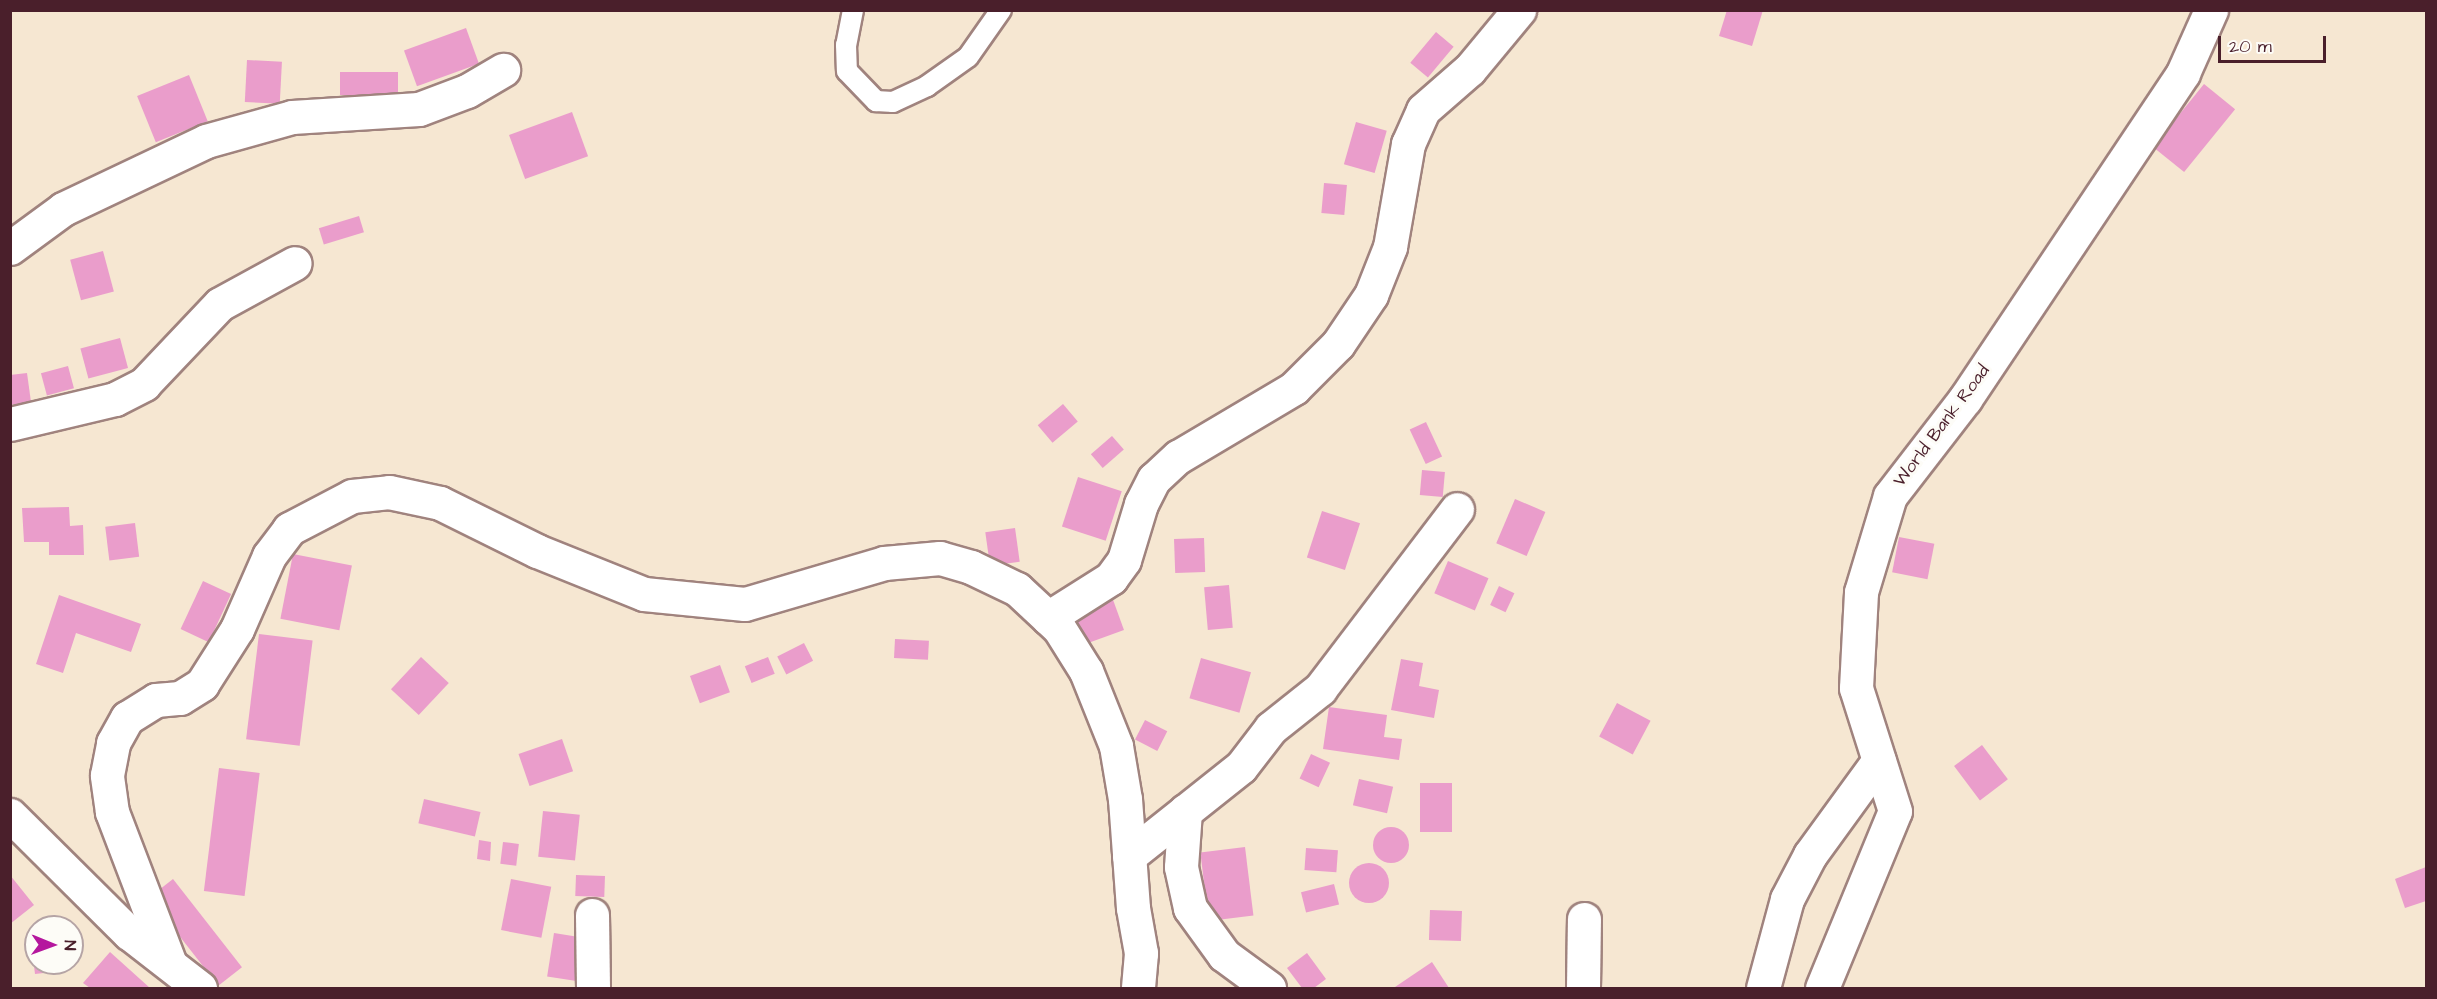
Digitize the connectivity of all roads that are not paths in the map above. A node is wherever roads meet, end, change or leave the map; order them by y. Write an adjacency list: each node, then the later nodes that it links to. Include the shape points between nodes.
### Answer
1 (853, 10): 2 (lane, via 846,45 847,71 876,101 893,102 927,86 968,57)
2 (1001, 10)
3 (1519, 10): 10 (street, via 1470,69 1423,110 1408,144 1390,247 1371,295 1338,344 1294,388 1178,456 1154,479 1141,504 1124,560 1111,578)
4 (2211, 10): 11 (street, World Bank Road, via 2183,73 1965,399 1890,496 1861,592 1858,629 1856,688)
5 (503, 70): 6 (street, via 467,92 419,109 292,117 206,141 63,209)
6 (10, 248)
7 (295, 263): 8 (street, via 220,304 144,384 115,399)
8 (10, 424)
9 (1457, 508): 12 (street, via 1320,689 1271,728 1241,768)
10 (1048, 618): 14 (street, via 1059,628 1086,671 1116,746); 17 (street, via 1017,589 971,567 940,558 884,563 745,604 644,594 537,551 440,503 390,492 352,496 289,529 269,556 237,629 202,684 180,698 156,700 127,718 113,743 107,775 112,812)
11 (1879, 760): 23 (street, via 1810,855 1787,899); 24 (street, World Bank Road, via 1895,811)
12 (1185, 812): 14 (street); 21 (street, via 1181,867 1190,908 1224,955)
13 (10, 815): 17 (street, via 129,933)
14 (1129, 856): 20 (street, via 1141,953)
15 (592, 915): 19 (street)
16 (1584, 919): 22 (street)
17 (170, 964): 18 (street)
18 (200, 988)
19 (592, 988)
20 (1138, 988)
21 (1269, 988)
22 (1583, 988)
23 (1762, 988)
24 (1822, 988)

